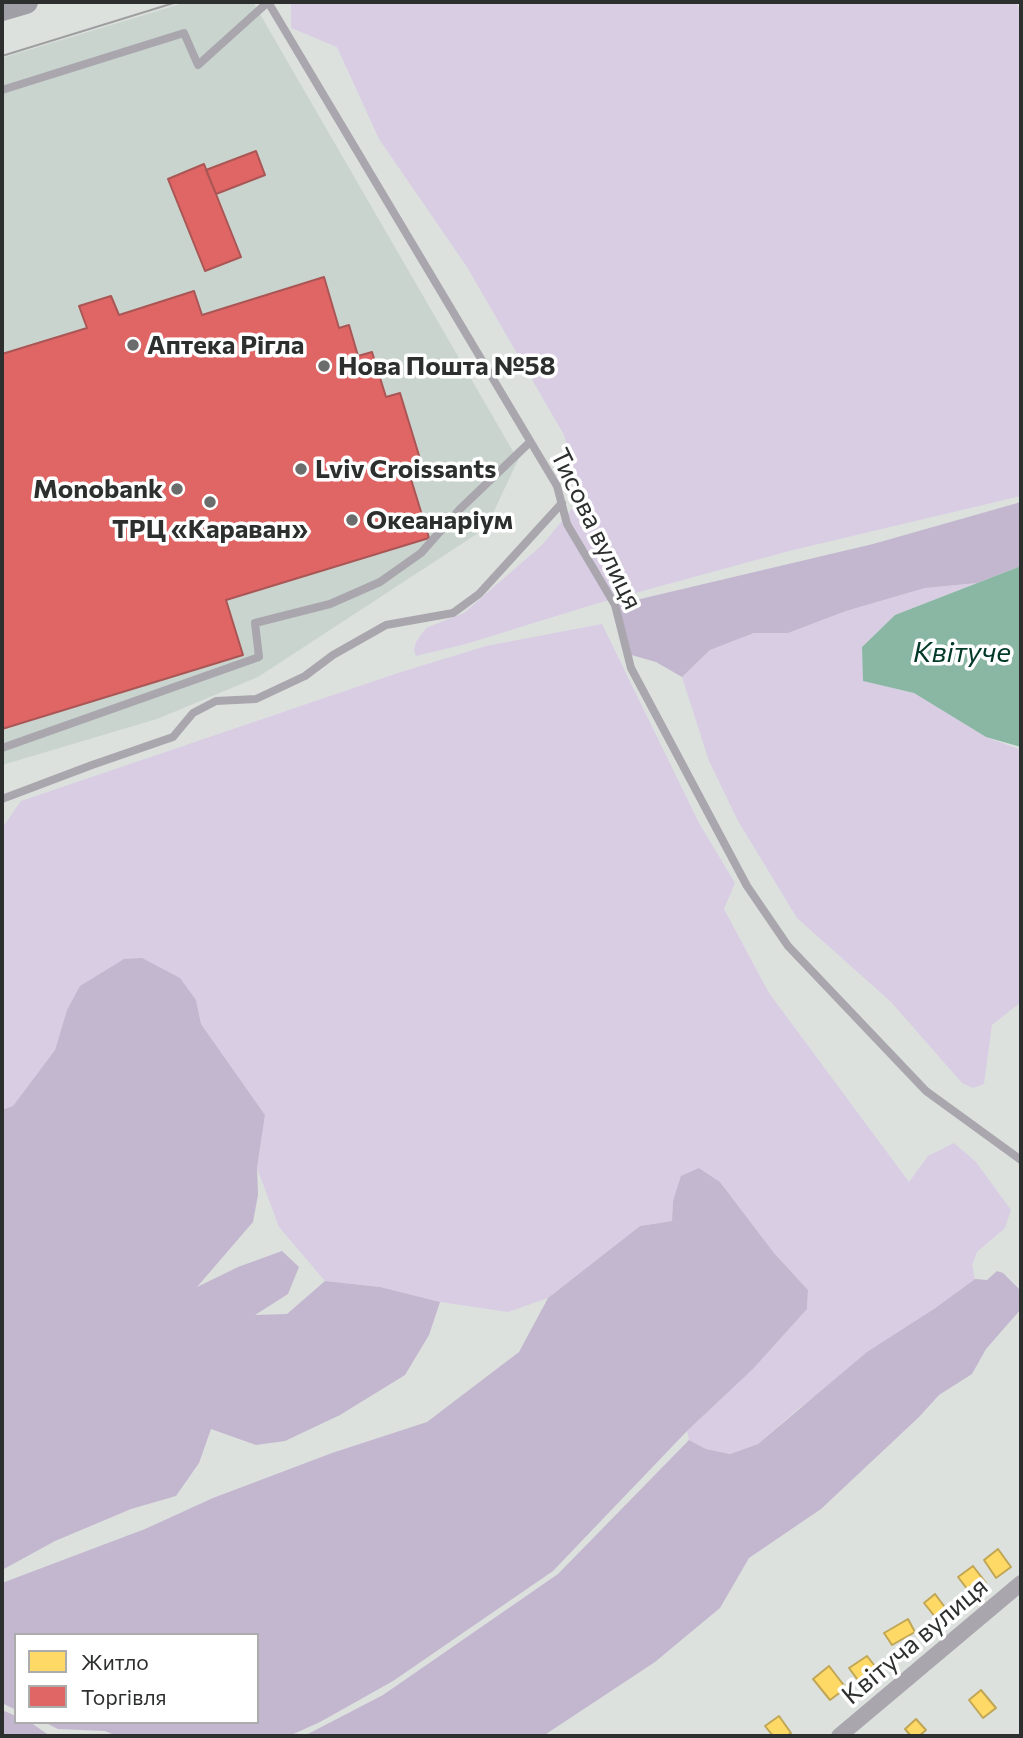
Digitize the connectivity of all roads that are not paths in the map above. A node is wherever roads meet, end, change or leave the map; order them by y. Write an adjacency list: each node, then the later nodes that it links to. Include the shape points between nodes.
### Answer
1 (26, 2): 3 (main road)
2 (268, 2): 4 (lane, via 198,65 184,33); 5 (lane, Тисова вулиця)
3 (2, 9)
4 (2, 90)
5 (530, 442): 6 (lane, Тисова вулиця, via 557,485); 7 (lane, via 421,553 380,582 330,604 255,623 259,657)
6 (562, 503): 8 (lane, via 479,594 453,613 386,625 305,676 256,699 216,701 193,713 173,737); 9 (lane, Тисова вулиця, via 567,524 615,605 631,668 747,886 788,946 926,1091)
7 (2, 748)
8 (2, 799)
9 (1021, 1160)
10 (1021, 1583): 11 (street, Квітуча вулиця)
11 (839, 1736)

